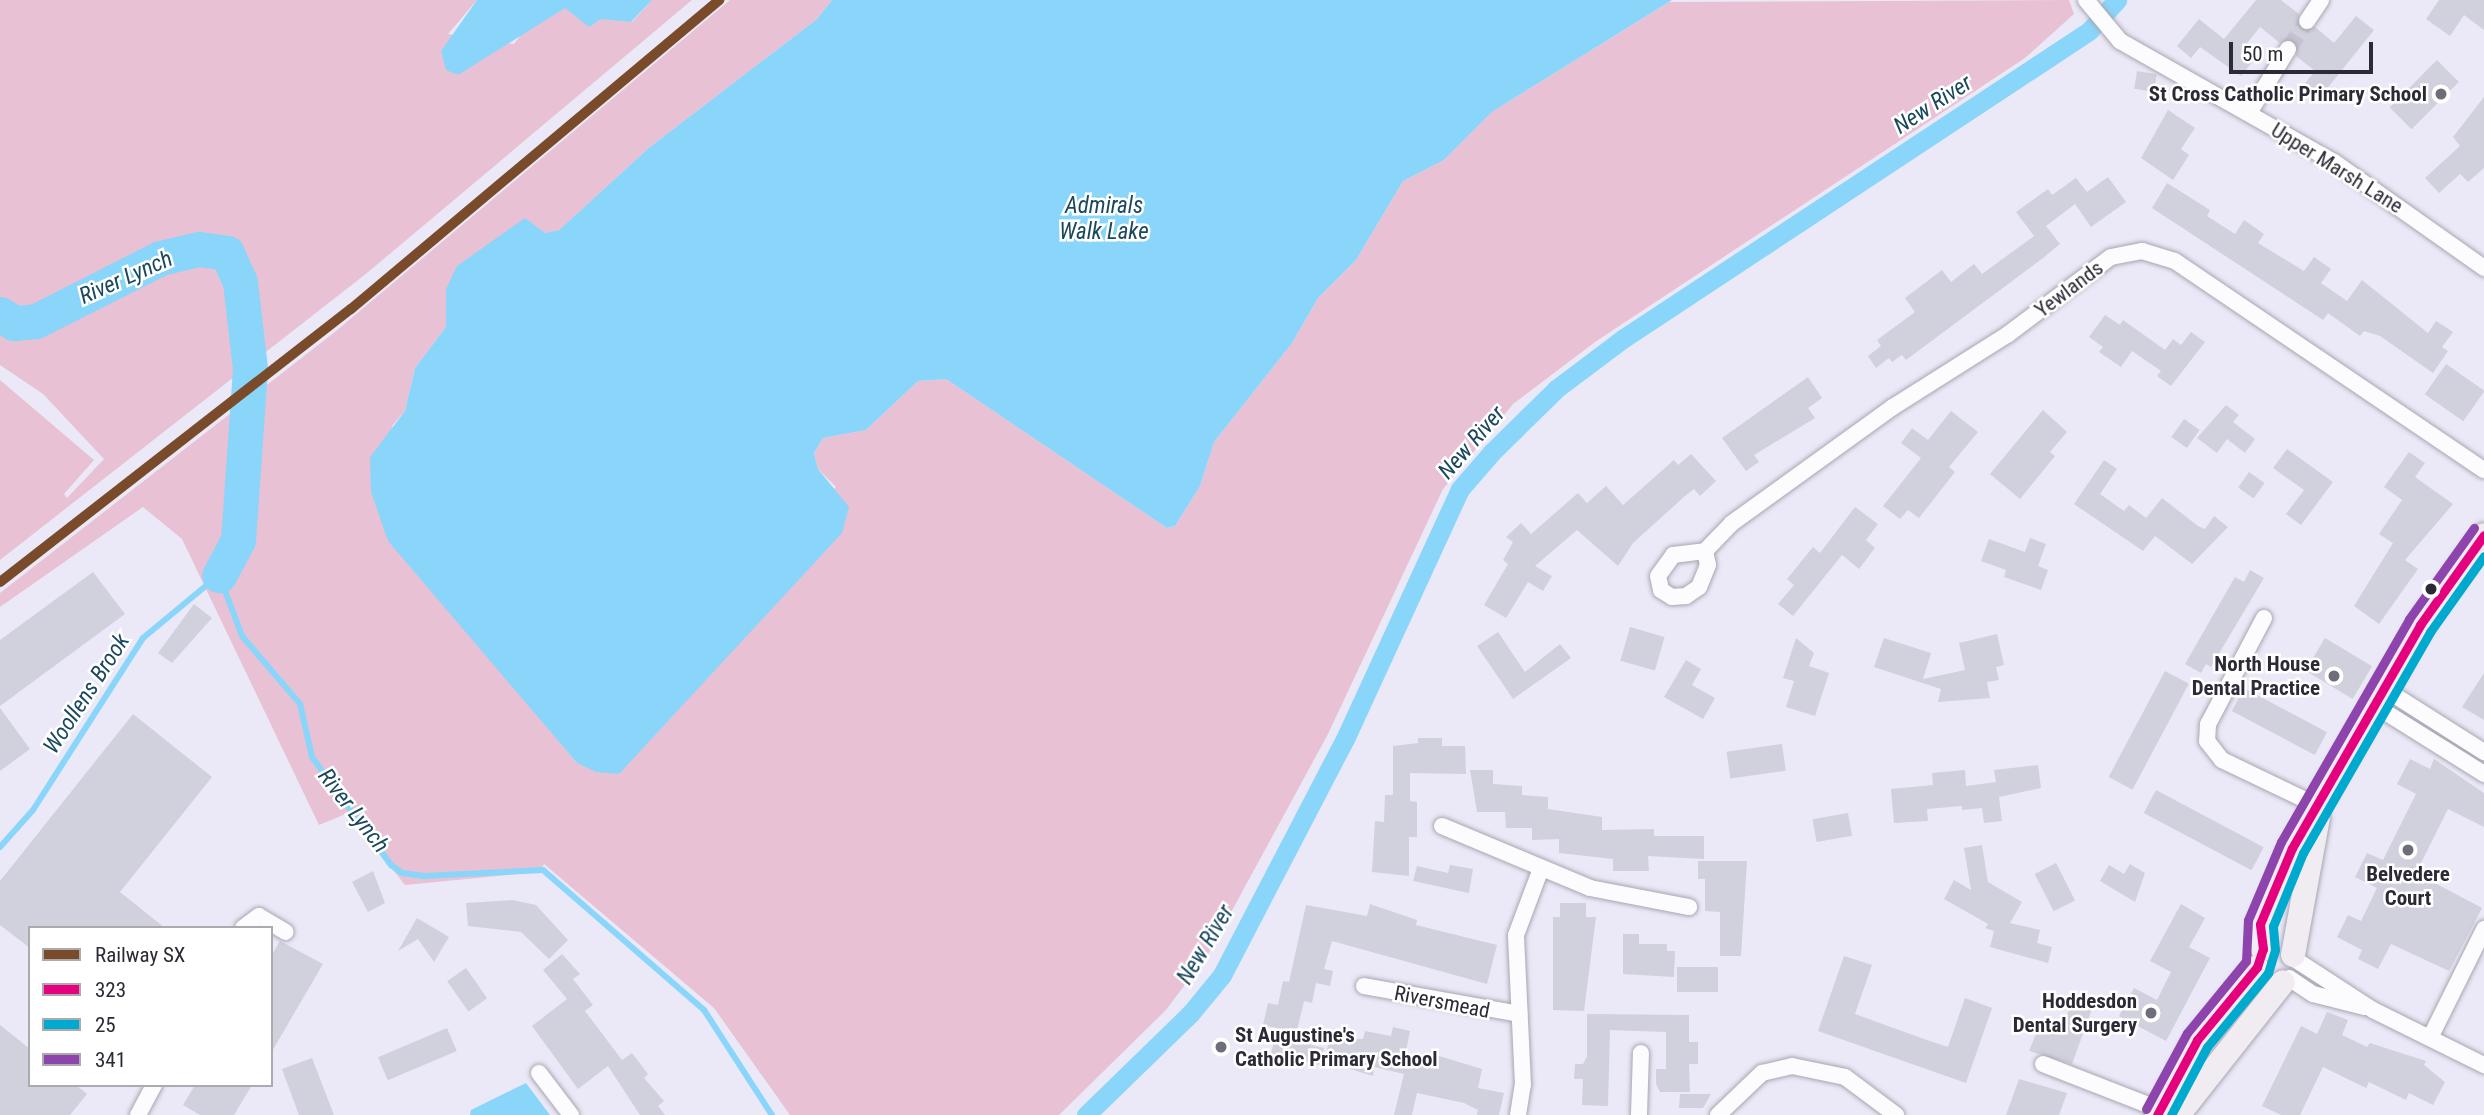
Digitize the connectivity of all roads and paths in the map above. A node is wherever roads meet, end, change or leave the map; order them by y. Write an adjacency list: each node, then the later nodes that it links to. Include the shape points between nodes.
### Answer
1 (2086, 0): 5 (street, Upper Marsh Lane, via 2116,38)
2 (2321, 0): 3 (street)
3 (2307, 21)
4 (2288, 49): 5 (street)
5 (2249, 113): 6 (street, Upper Marsh Lane, via 2334,162)
6 (2484, 268)
7 (2484, 470): 9 (street, Yewlands, via 2175,261 2142,251 2111,257 2007,335 1893,407 1732,523)
8 (2484, 535): 11 (main road)
9 (1705, 551)
10 (2264, 618): 14 (street, via 2208,724 2207,741 2222,760)
11 (2379, 696): 12 (street); 13 (street); 14 (main road)
12 (2484, 752)
13 (2484, 774)
14 (2320, 807): 21 (main road, via 2270,893 2260,924); 22 (main road)
15 (1442, 826): 16 (street)
16 (1540, 871): 17 (street, via 1636,900); 24 (street, Riversmead, via 1516,935)
17 (1689, 906)
18 (246, 926): 20 (street, via 259,916)
19 (2484, 929): 25 (street)
20 (286, 932)
21 (2260, 958): 22 (main road, via 2268,981); 22 (main road, via 2280,945); 31 (main road, via 2197,1040)
22 (2290, 969): 25 (street); 31 (main road)
23 (1364, 986): 24 (street, Riversmead)
24 (1520, 1014): 34 (street, Riversmead)
25 (2430, 1038): 28 (street)
26 (1641, 1053): 35 (street)
27 (2043, 1065): 31 (street)
28 (2484, 1065)
29 (539, 1073): 33 (street)
30 (154, 1087): 32 (street)
31 (2167, 1113)
32 (138, 1115)
33 (571, 1115)
34 (1518, 1115)
35 (1639, 1115)
36 (1718, 1115): 37 (street, via 1762,1073 1792,1066 1845,1077)
37 (1896, 1115)

